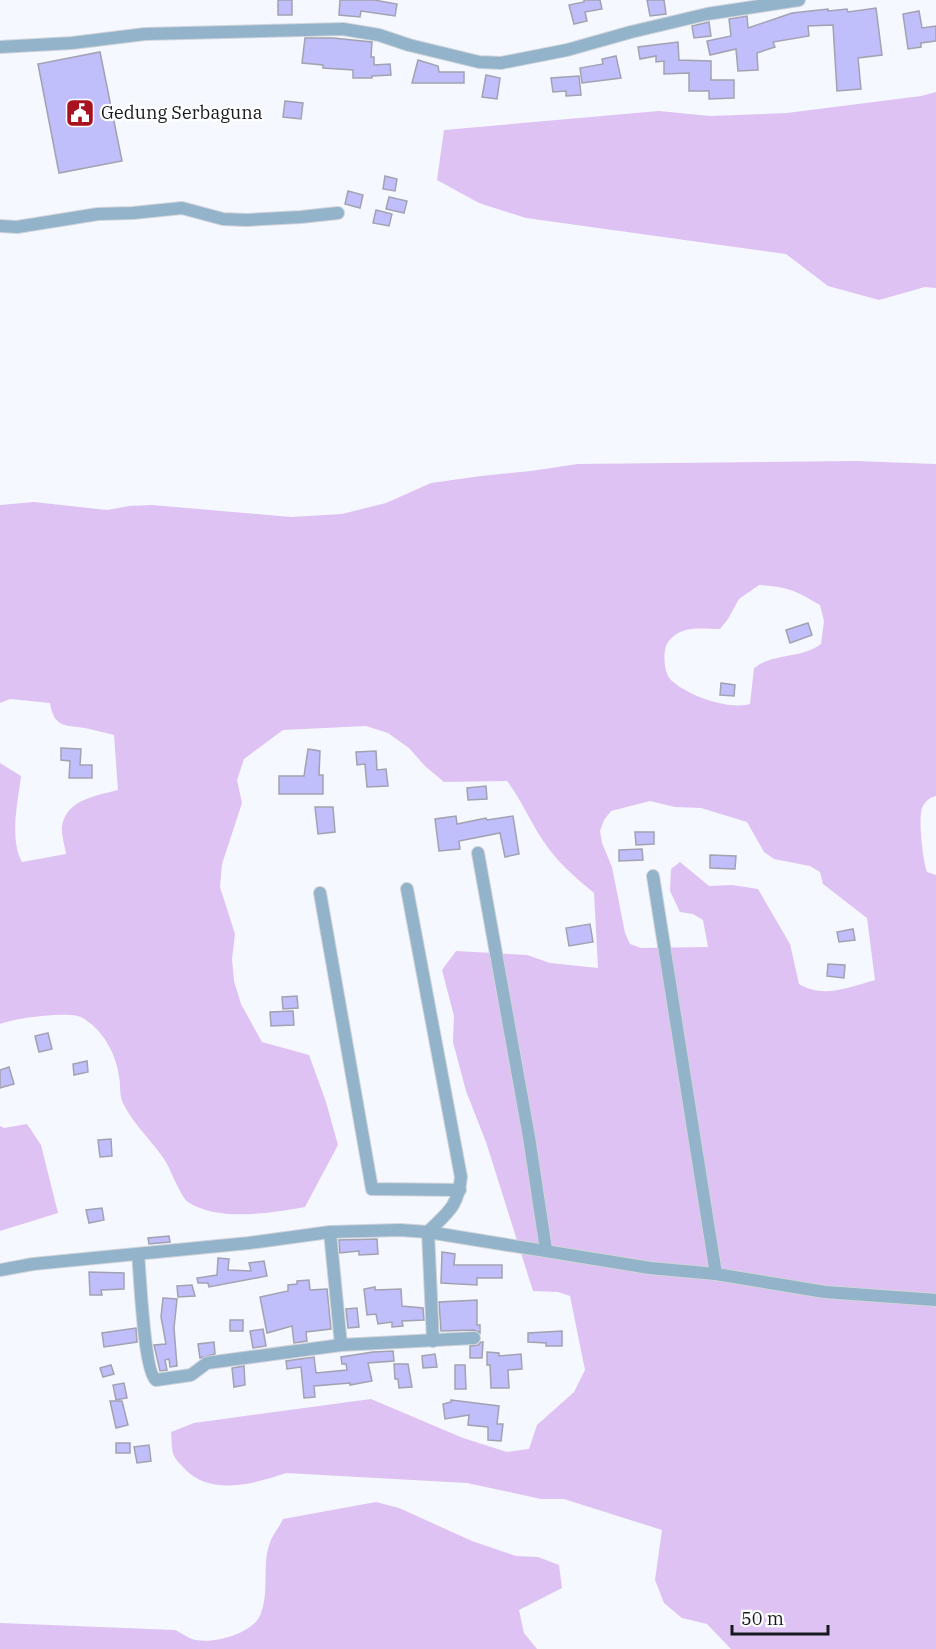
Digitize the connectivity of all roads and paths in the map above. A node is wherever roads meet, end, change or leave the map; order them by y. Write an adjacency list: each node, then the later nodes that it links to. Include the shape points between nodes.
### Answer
1 (800, 0): 2 (street, via 707,14 501,63 479,62 343,29 145,34)
2 (0, 47)
3 (338, 213): 4 (street, via 246,220 223,219 183,207)
4 (0, 226)
5 (478, 853): 12 (street)
6 (652, 876): 15 (street)
7 (407, 889): 9 (street, via 461,1177)
8 (320, 893): 9 (street, via 372,1189)
9 (460, 1190): 11 (street, via 453,1208)
10 (330, 1232): 11 (street); 13 (street); 19 (street)
11 (428, 1232): 12 (street); 18 (street)
12 (546, 1250): 15 (street, via 650,1268)
13 (138, 1254): 14 (street); 19 (street, via 153,1379 191,1375 207,1363)
14 (0, 1270)
15 (716, 1274): 16 (street, via 825,1292)
16 (936, 1300)
17 (474, 1338): 18 (street)
18 (433, 1341): 19 (street)
19 (341, 1345)

